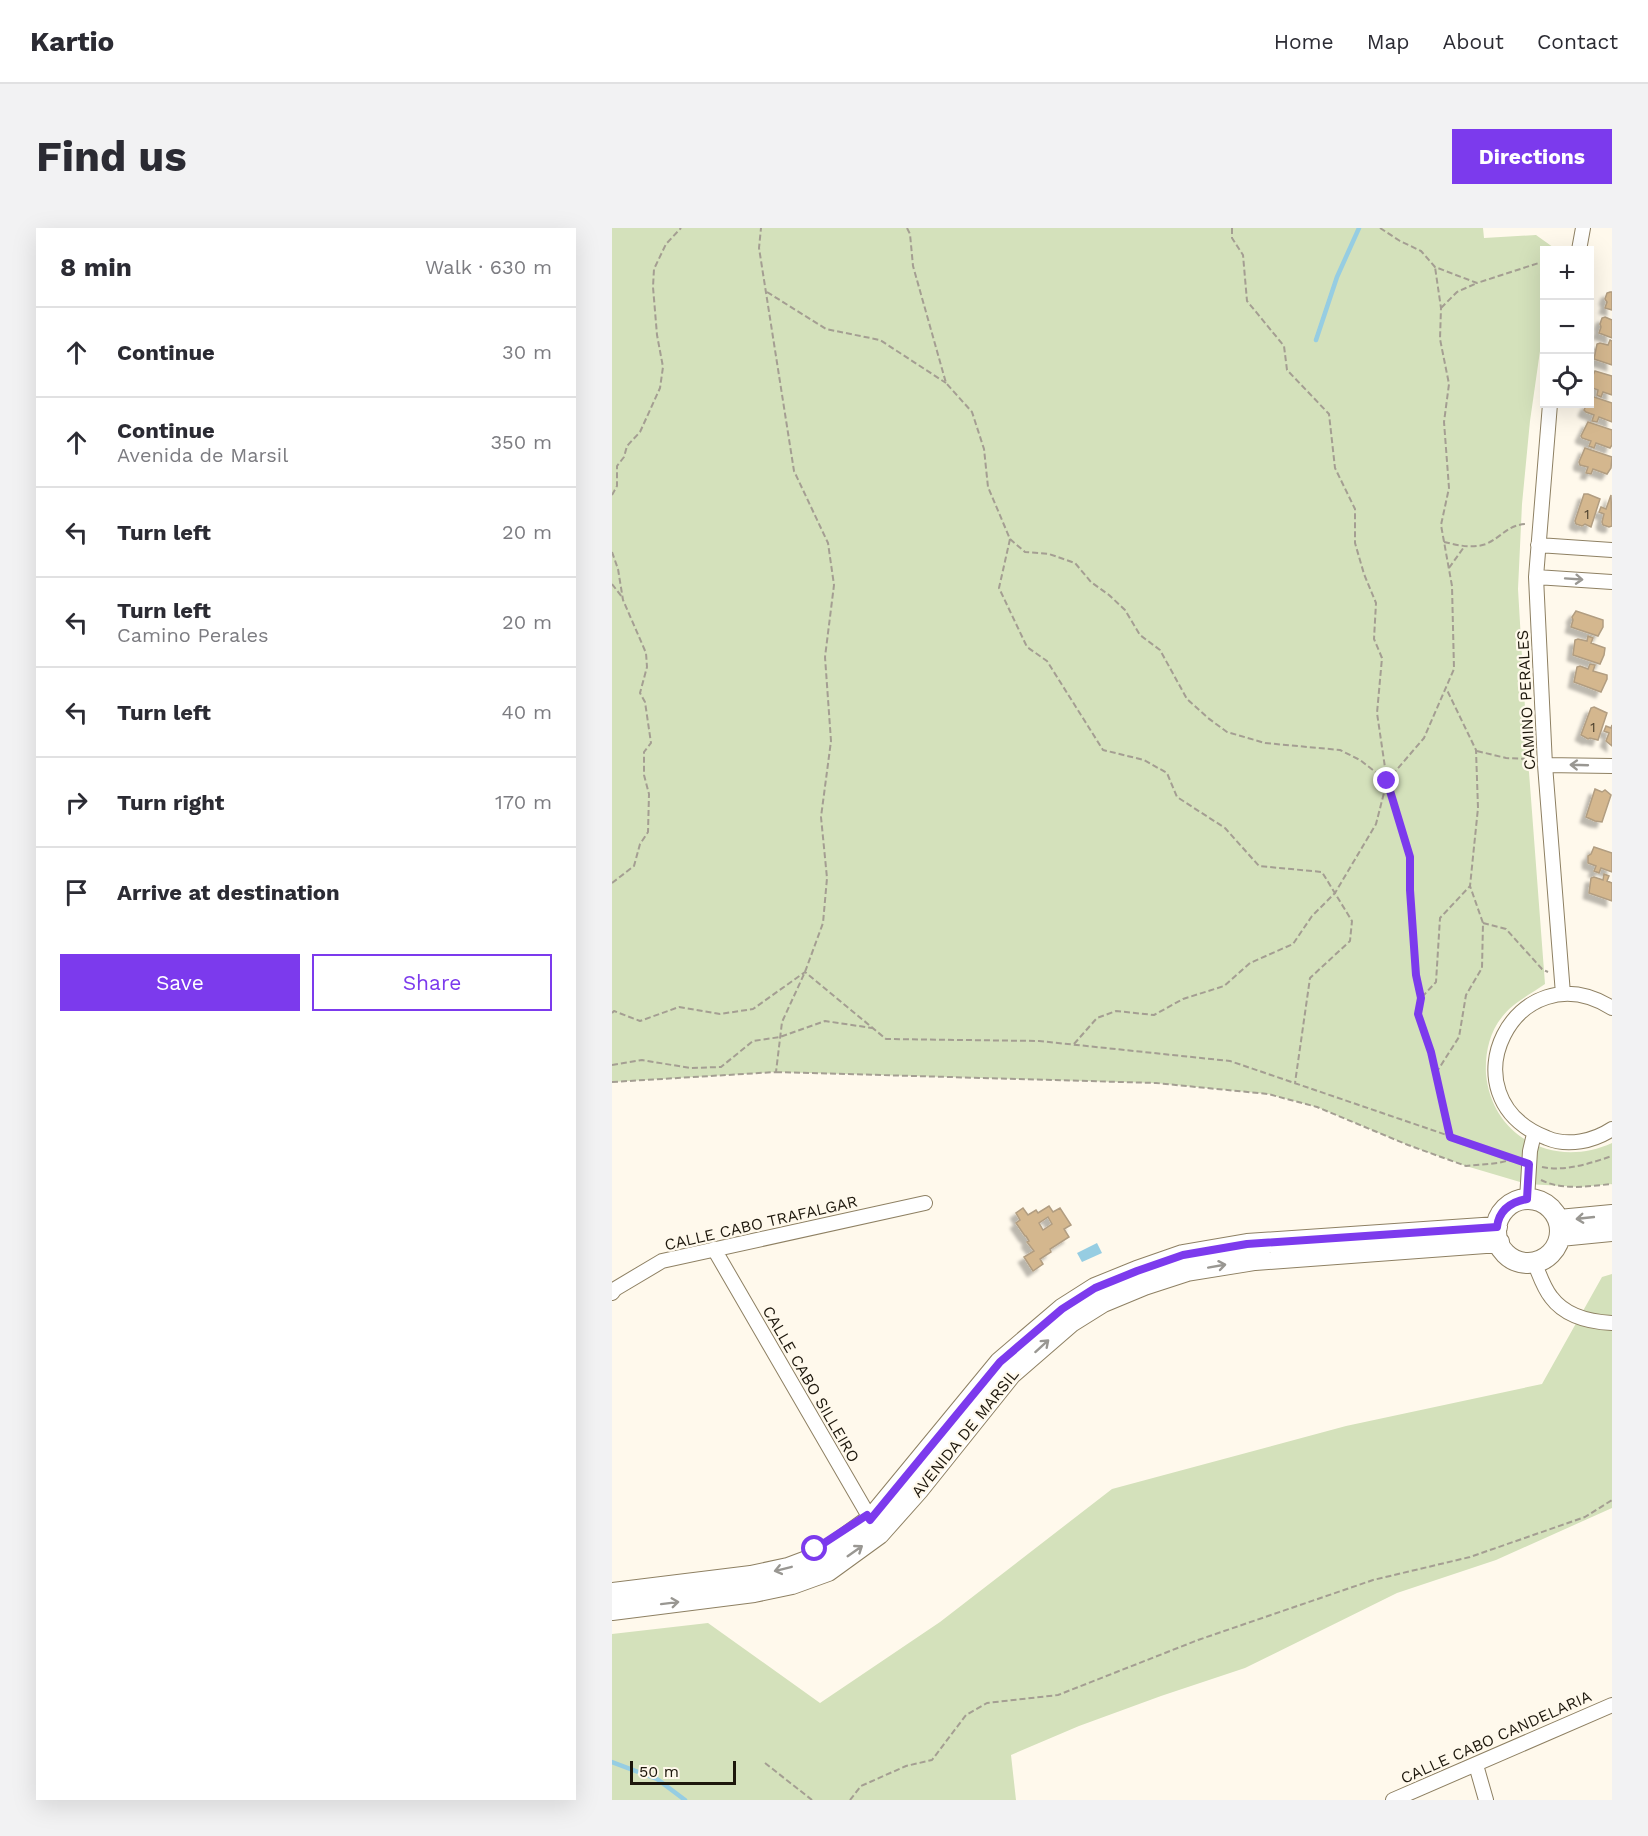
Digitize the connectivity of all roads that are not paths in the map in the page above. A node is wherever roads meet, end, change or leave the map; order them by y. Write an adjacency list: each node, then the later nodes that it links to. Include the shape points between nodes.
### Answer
1 (1583, 228): 2 (street)
2 (1580, 246)
3 (1550, 408): 4 (street, CAMINO PERALES)
4 (1538, 545): 5 (street); 6 (street, CAMINO PERALES)
5 (1612, 550)
6 (1536, 577): 7 (street, one-way to 7); 8 (street, CAMINO PERALES)
7 (1612, 582)
8 (1545, 762): 9 (street, one-way to 8); 10 (street, CAMINO PERALES)
9 (1612, 766)
10 (1563, 994): 11 (street, via 1600,1000); 13 (street, via 1524,1009 1509,1024 1499,1043 1495,1064 1504,1104)
11 (1612, 1008)
12 (1612, 1129): 13 (street, via 1587,1140 1569,1142)
13 (1534, 1134): 14 (street, via 1527,1162)
14 (1527, 1199): 17 (street, via 1507,1206); 19 (street, via 1548,1205)
15 (925, 1203): 20 (street, CALLE CABO TRAFALGAR)
16 (1612, 1215): 19 (street, one-way to 19)
17 (1493, 1227): 21 (street, via 1505,1252); 24 (street, AVENIDA DE MARSIL, via 1247,1244 1183,1255 1095,1288 1062,1309 1000,1362)
18 (1612, 1231): 19 (street)
19 (1560, 1235): 21 (street, via 1558,1244)
20 (714, 1249): 22 (street, CALLE CABO TRAFALGAR, via 662,1261); 24 (street, CALLE CABO SILLEIRO)
21 (1536, 1266): 23 (street, via 1551,1298 1574,1315)
22 (612, 1293)
23 (1612, 1323)
24 (875, 1527): 25 (street, AVENIDA DE MARSIL, one-way to 25, via 788,1568); 26 (street, AVENIDA DE MARSIL, one-way to 24, via 792,1584 828,1570)
25 (612, 1593)
26 (612, 1610)
27 (1612, 1705): 28 (street, CALLE CABO CANDELARIA)
28 (1476, 1765): 29 (street, CALLE CABO CANDELARIA); 30 (street)
29 (1393, 1800)
30 (1486, 1800)

